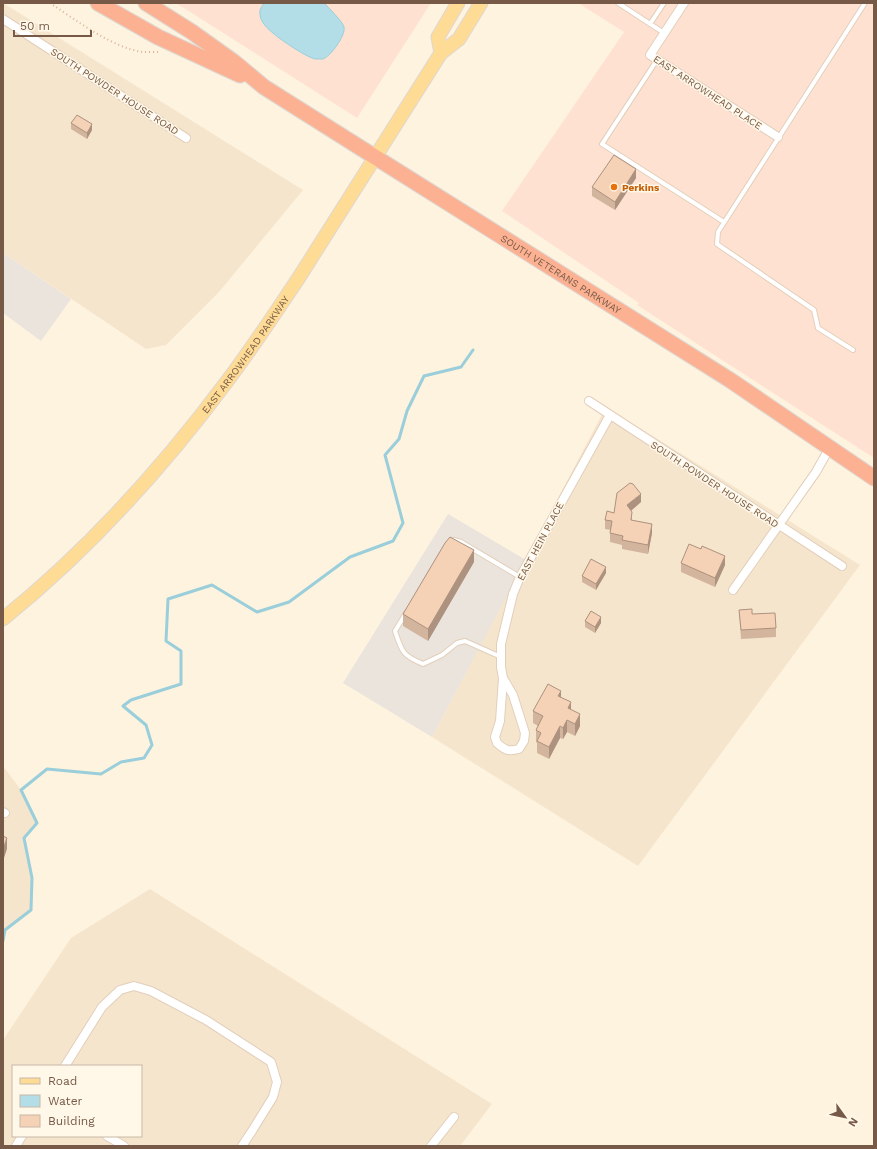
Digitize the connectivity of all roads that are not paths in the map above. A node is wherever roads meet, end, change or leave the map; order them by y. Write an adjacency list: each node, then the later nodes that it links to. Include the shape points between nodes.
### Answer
1 (98, 3): 14 (highway, SOUTH VETERANS PARKWAY, via 158,37)
2 (146, 3): 14 (highway, SOUTH VETERANS PARKWAY, via 192,32)
3 (458, 3): 12 (main road, via 438,37)
4 (481, 3): 12 (main road, EAST ARROWHEAD PARKWAY, via 459,39)
5 (618, 3): 10 (lane)
6 (664, 3): 10 (lane)
7 (684, 3): 11 (street, EAST ARROWHEAD PLACE)
8 (865, 3): 16 (lane)
9 (3, 19): 15 (street, SOUTH POWDER HOUSE ROAD)
10 (650, 24): 11 (lane)
11 (664, 33): 13 (street, EAST ARROWHEAD PLACE, via 650,55)
12 (441, 53): 17 (main road, EAST ARROWHEAD PARKWAY)
13 (657, 60): 16 (street, EAST ARROWHEAD PLACE); 18 (lane, via 602,144)
14 (264, 86): 17 (highway, SOUTH VETERANS PARKWAY)
15 (186, 138)
16 (778, 138): 18 (lane)
17 (375, 157): 22 (highway, SOUTH VETERANS PARKWAY, via 730,380); 32 (main road, EAST ARROWHEAD PARKWAY, via 271,319 206,409 134,494 78,552)
18 (724, 222): 19 (lane, via 718,232 717,244 814,310 818,328)
19 (853, 350)
20 (589, 401): 21 (street, SOUTH POWDER HOUSE ROAD)
21 (610, 415): 26 (street, SOUTH POWDER HOUSE ROAD); 29 (street, EAST HEIN PLACE)
22 (830, 447): 23 (highway, SOUTH VETERANS PARKWAY); 26 (street)
23 (855, 465): 24 (highway); 25 (highway)
24 (874, 478)
25 (874, 482)
26 (779, 525): 28 (street, SOUTH POWDER HOUSE ROAD); 30 (street)
27 (448, 545): 29 (lane, via 453,540 461,542)
28 (842, 566)
29 (520, 576): 33 (street, EAST HEIN PLACE, via 501,644)
30 (733, 590)
31 (410, 606): 33 (lane, via 395,631 402,651 412,659 423,664 442,655 457,642 465,640)
32 (3, 619)
33 (502, 657): 34 (street, EAST HEIN PLACE)
34 (503, 678): 34 (street, EAST HEIN PLACE, via 500,721 495,737 503,749 511,752 519,749 525,733 513,695)
35 (66, 1065): 41 (street, via 102,1007 120,990 134,986 151,991 206,1020 270,1062 277,1082 273,1097)
36 (454, 1117): 42 (street)
37 (21, 1137): 39 (street)
38 (109, 1137): 40 (street)
39 (16, 1146)
40 (124, 1146)
41 (242, 1146)
42 (431, 1146)

